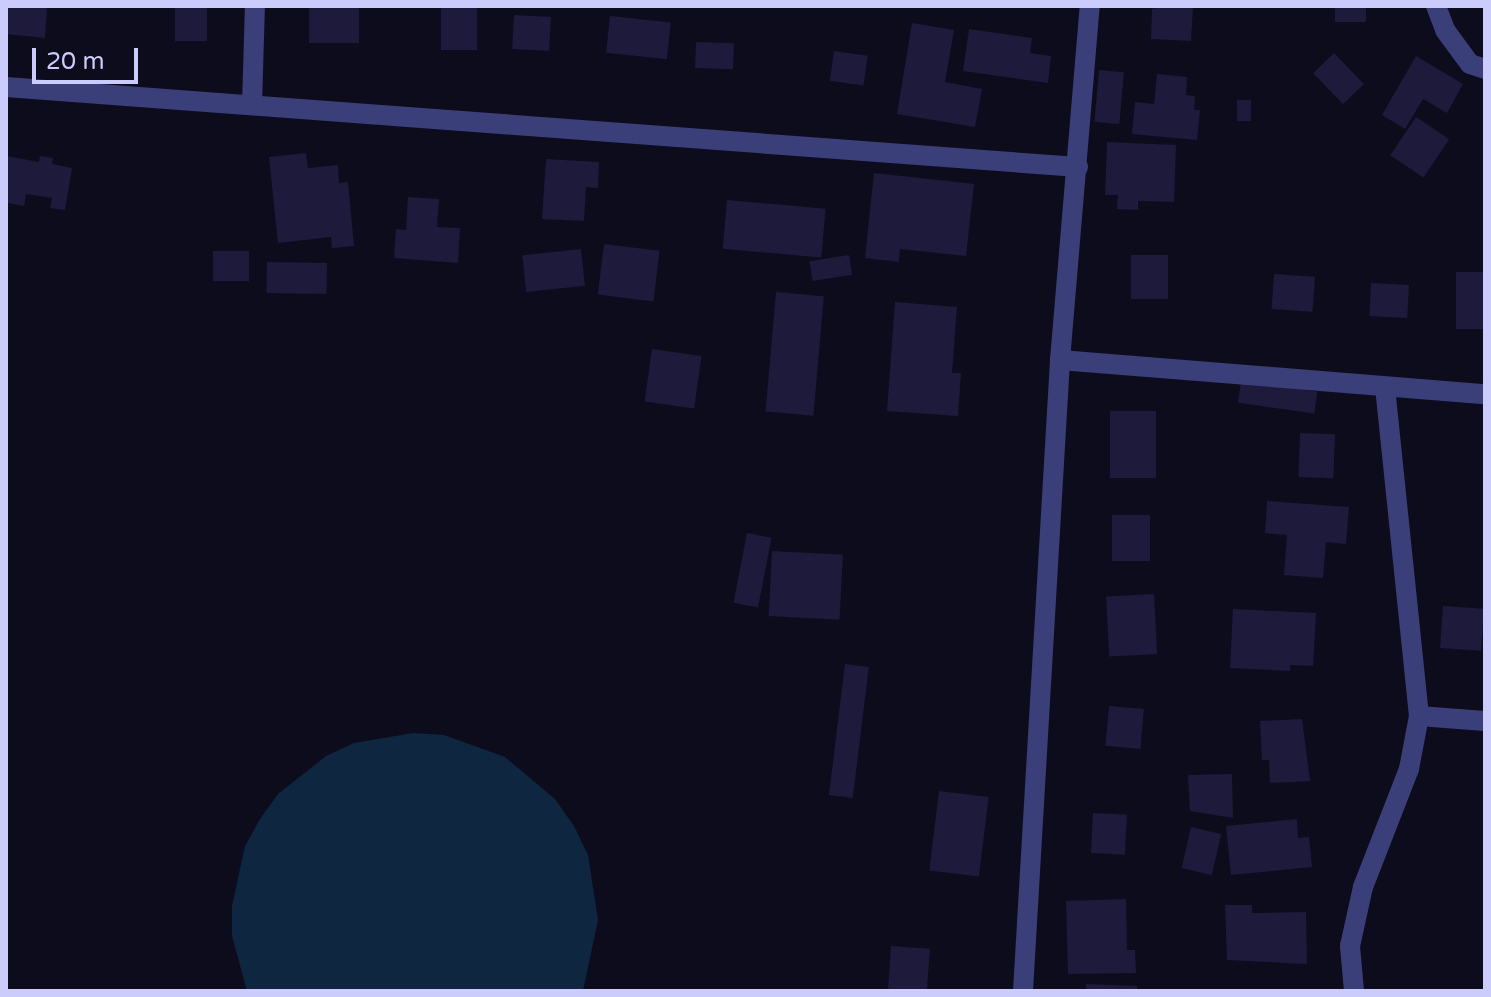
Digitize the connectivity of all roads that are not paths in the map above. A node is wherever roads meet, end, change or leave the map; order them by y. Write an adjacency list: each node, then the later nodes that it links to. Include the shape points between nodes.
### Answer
1 (255, 6): 6 (street)
2 (1090, 6): 7 (street)
3 (1436, 6): 4 (street, via 1445,30 1470,64)
4 (1485, 69)
5 (6, 87): 6 (street)
6 (252, 105): 7 (street)
7 (1078, 167): 8 (street)
8 (1060, 360): 9 (street); 13 (street)
9 (1385, 387): 10 (street); 11 (street)
10 (1485, 394)
11 (1419, 716): 12 (street); 14 (street, via 1409,769 1363,887 1350,946)
12 (1485, 721)
13 (1023, 991)
14 (1354, 991)

